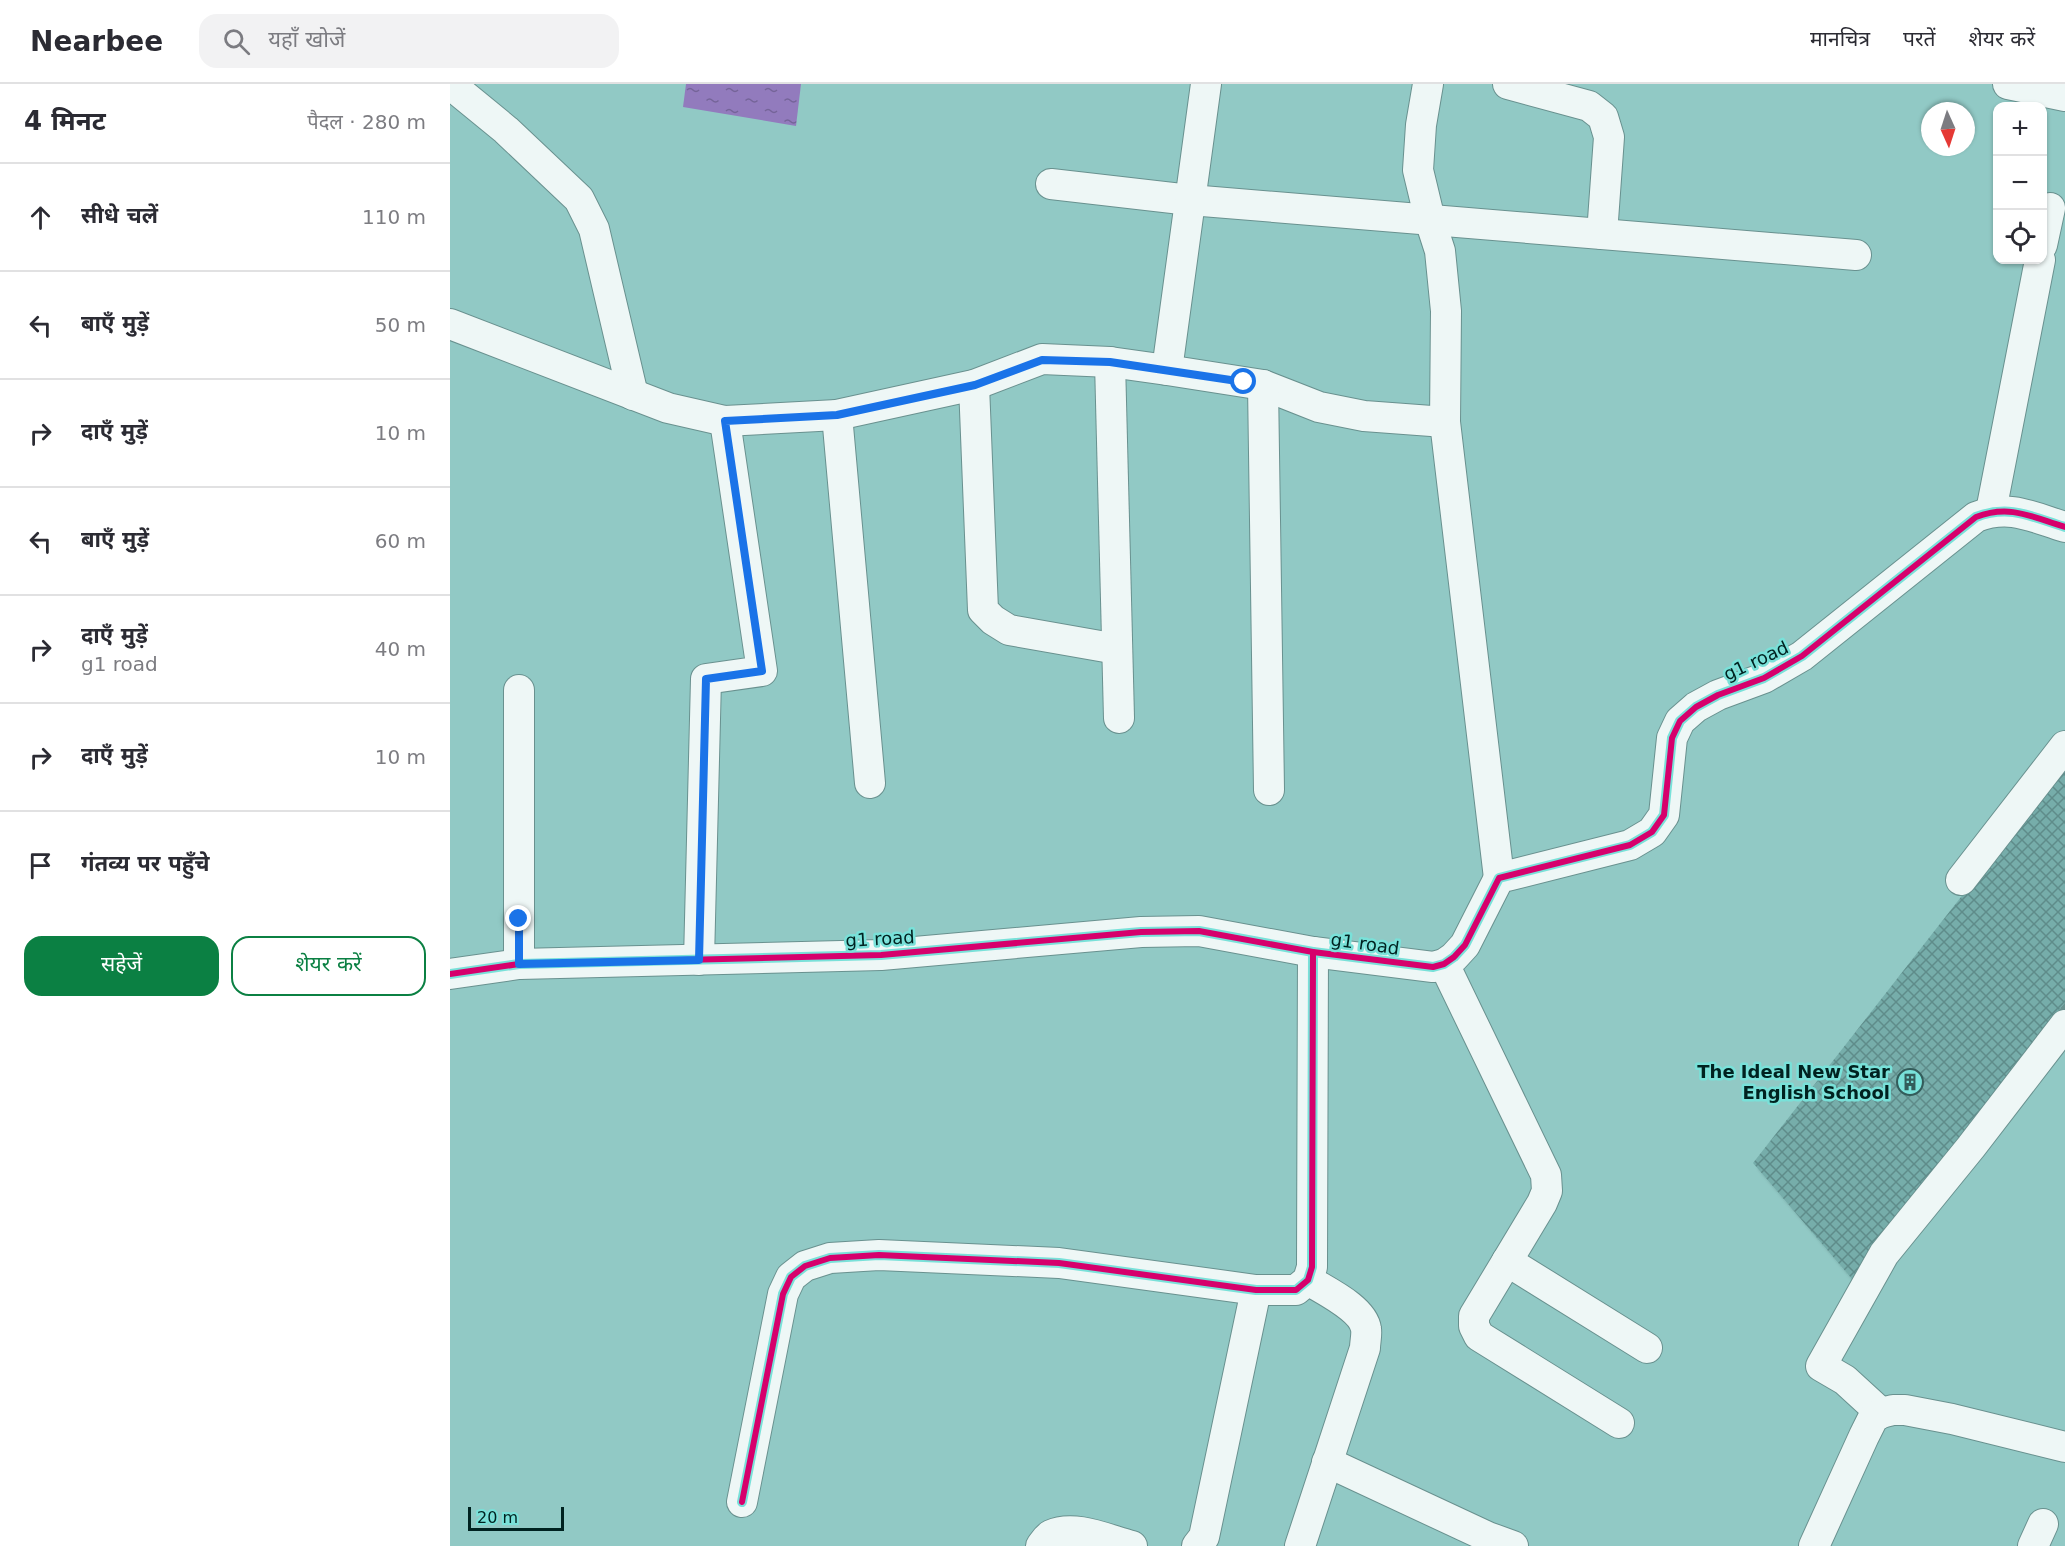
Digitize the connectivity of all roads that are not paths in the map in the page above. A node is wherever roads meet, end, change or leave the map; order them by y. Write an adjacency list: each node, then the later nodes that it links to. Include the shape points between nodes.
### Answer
1 (450, 84): 20 (street, via 579,198 594,230)
2 (1206, 84): 8 (street)
3 (1428, 84): 10 (street, via 1418,170)
4 (1508, 84): 12 (street, via 1589,106 1603,117 1609,137)
5 (2008, 84): 6 (street)
6 (2065, 96)
7 (1051, 184): 8 (street)
8 (1190, 200): 10 (street); 17 (street)
9 (2050, 208): 11 (street)
10 (1430, 220): 12 (street); 23 (street, via 1440,251 1446,311)
11 (2047, 224)
12 (1602, 234): 13 (street)
13 (1856, 255)
14 (2039, 264): 24 (street)
15 (450, 324): 20 (street)
16 (1110, 362): 17 (street); 18 (street, via 1042,360); 26 (street)
17 (1167, 370): 19 (street)
18 (975, 385): 21 (street); 26 (street, via 983,610 1009,630)
19 (1263, 386): 23 (street, via 1319,407 1364,416); 31 (street)
20 (633, 395): 22 (street)
21 (837, 415): 22 (street); 30 (street)
22 (725, 421): 35 (street, via 762,671 706,679)
23 (1445, 422): 32 (street)
24 (1991, 511): 25 (street, via 2014,511); 32 (street, g1 road, via 1976,517 1802,656 1764,678 1718,695 1680,722 1672,738 1664,815 1652,832 1630,845)
25 (2065, 527)
26 (1117, 649): 28 (street)
27 (519, 690): 36 (street)
28 (1119, 718)
29 (2065, 746): 33 (street)
30 (870, 783)
31 (1269, 790)
32 (1499, 878): 37 (street, via 1465,945)
33 (1961, 880)
34 (1313, 952): 35 (street, g1 road, via 1200,931 1141,932 881,956); 37 (street, g1 road, via 1422,967); 41 (street, via 1312,1267)
35 (699, 960): 36 (street, g1 road)
36 (519, 964): 38 (street, g1 road)
37 (1444, 964): 40 (street, via 1546,1175 1547,1191 1542,1203)
38 (450, 974)
39 (2065, 1025): 44 (street, via 1884,1254 1821,1366 1845,1380)
40 (1508, 1261): 43 (street); 45 (street, via 1474,1316 1479,1336)
41 (1308, 1280): 42 (street, via 1296,1290); 47 (street, via 1348,1305 1362,1317 1366,1329 1365,1348)
42 (1256, 1290): 48 (street, via 1059,1263 879,1255 830,1258 806,1266 791,1277 783,1294); 51 (street, via 1204,1537)
43 (1647, 1348)
44 (1881, 1413): 46 (street, via 1905,1410); 54 (street, via 1864,1436)
45 (1619, 1423)
46 (2065, 1447)
47 (1327, 1462): 52 (street); 53 (street)
48 (742, 1502)
49 (1041, 1546): 50 (street, via 1049,1536 1079,1532)
50 (1132, 1546)
51 (1197, 1546)
52 (1300, 1546)
53 (1513, 1546)
54 (1814, 1546)

